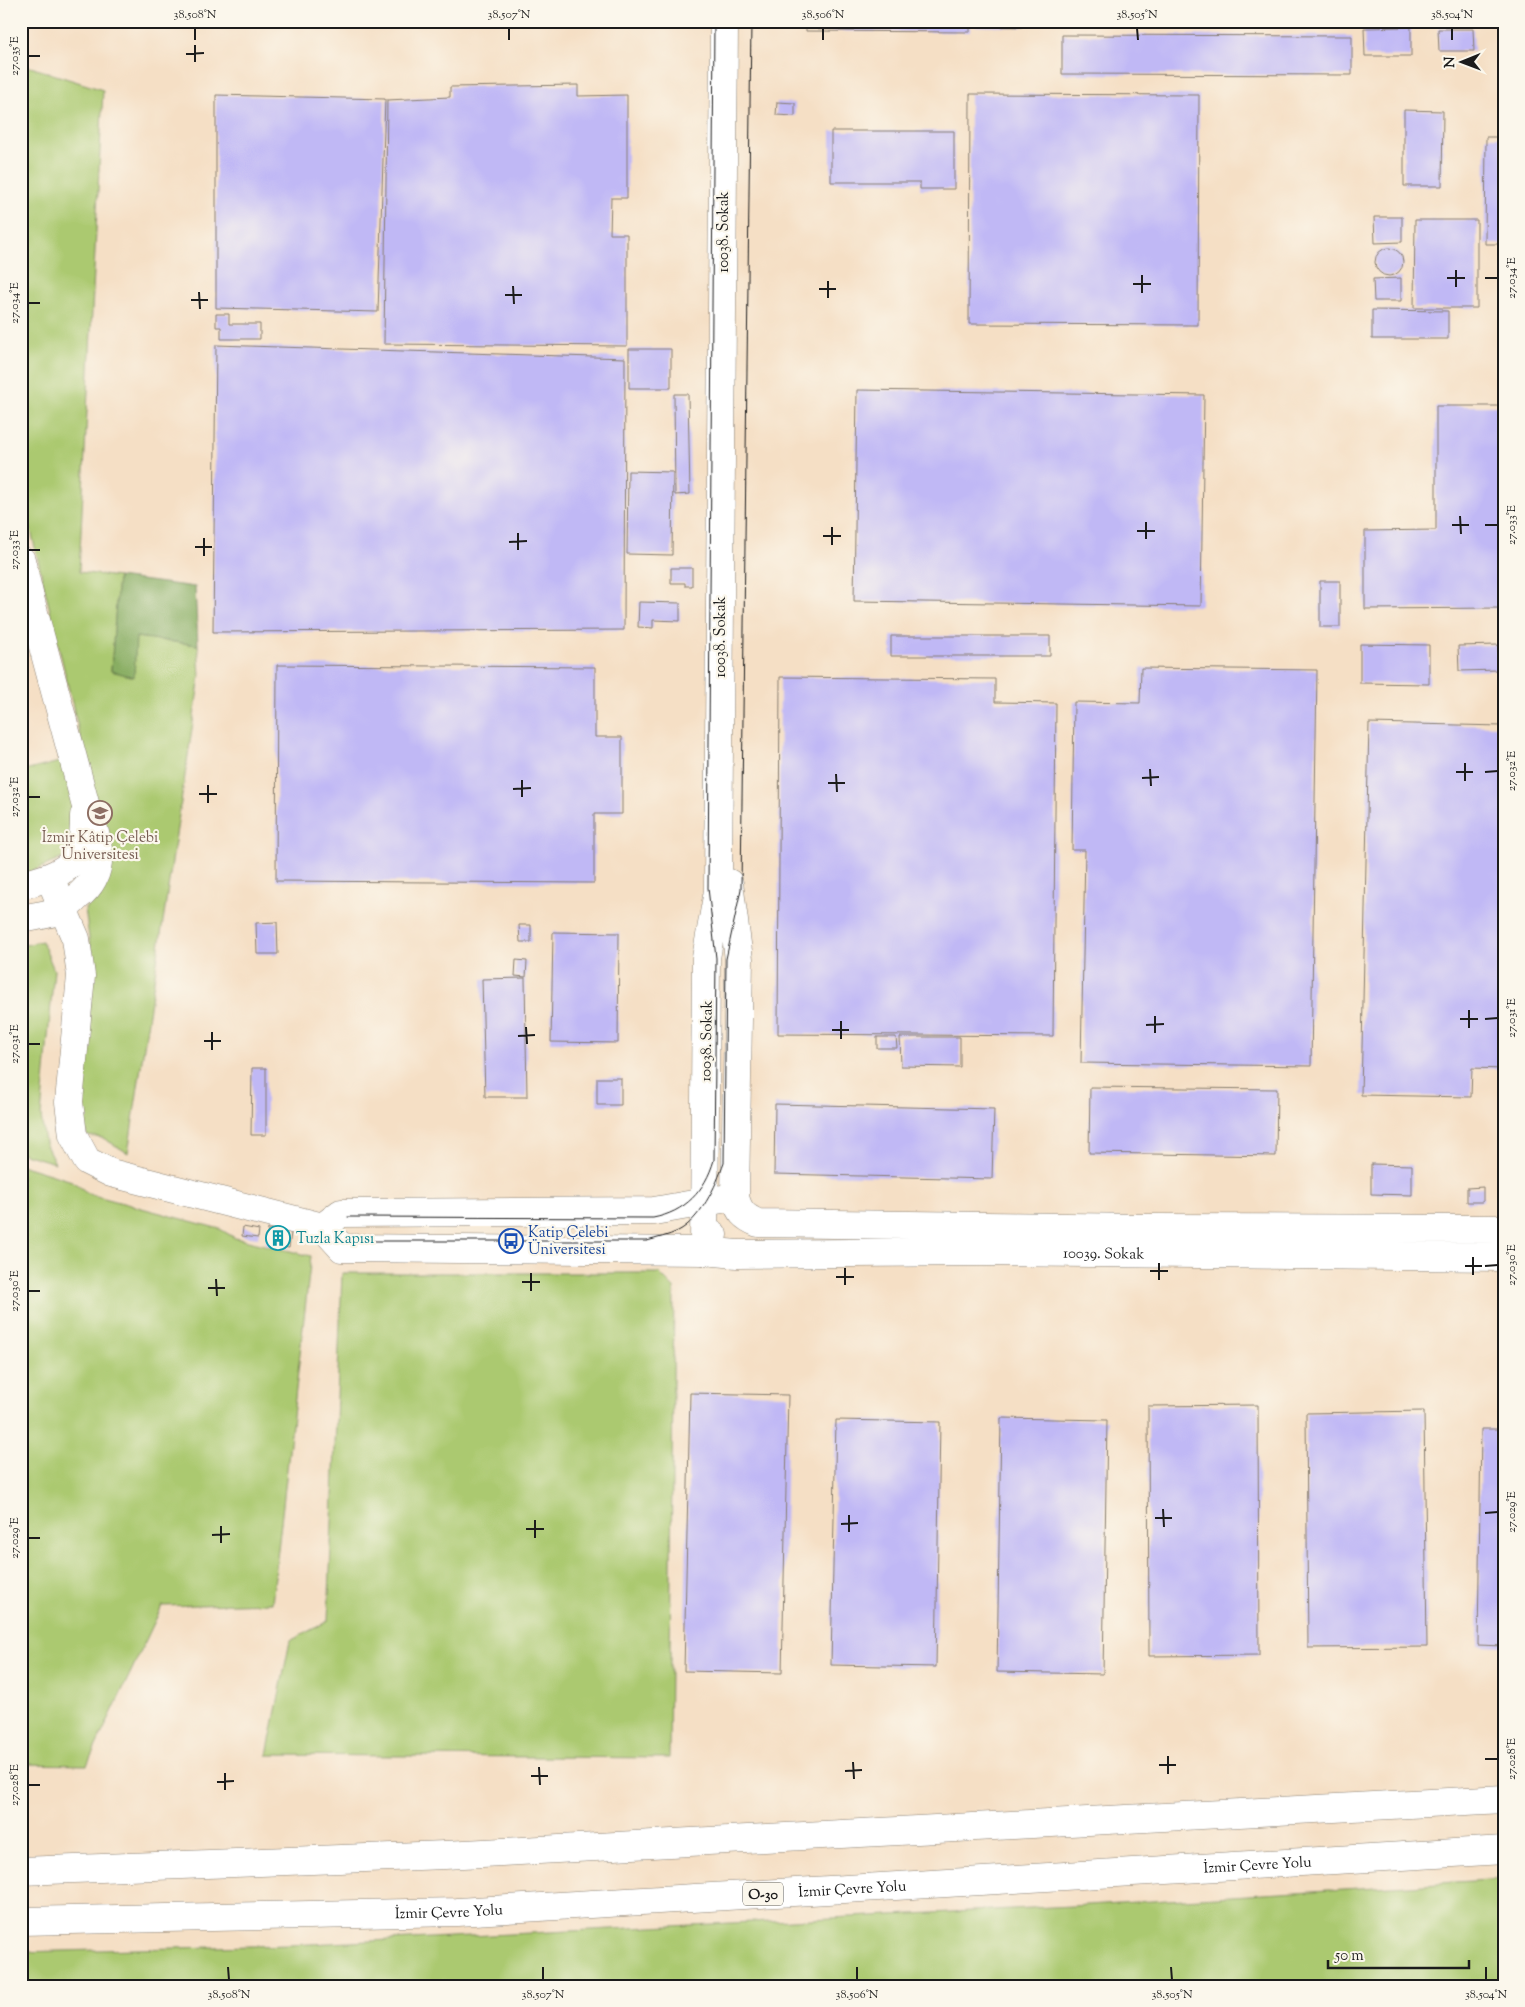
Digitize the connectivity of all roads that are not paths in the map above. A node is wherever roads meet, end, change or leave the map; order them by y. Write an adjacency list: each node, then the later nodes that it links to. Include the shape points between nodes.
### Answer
1 (724, 21): 10 (main road, 10038. Sokak, via 718,891 706,958)
2 (741, 21): 9 (main road, 10038. Sokak, via 729,892 739,959)
3 (21, 560): 4 (main road)
4 (85, 802): 5 (main road, via 81,848 74,859); 7 (main road, via 96,836 99,858 96,872 86,891)
5 (50, 878): 6 (main road); 7 (main road)
6 (21, 885)
7 (62, 909): 8 (main road); 11 (main road, via 76,939 81,976 70,1102 73,1135 87,1161 111,1173)
8 (21, 919)
9 (736, 1197): 10 (main road); 12 (main road, 10039. Sokak, via 744,1217 758,1223); 13 (main road)
10 (704, 1201): 11 (main road, via 654,1211 341,1213); 13 (main road, 10038. Sokak)
11 (323, 1227): 13 (main road, 10039. Sokak, via 342,1248)
12 (1504, 1229)
13 (704, 1251): 14 (main road, 10039. Sokak, via 737,1254 982,1252)
14 (1504, 1257)
15 (1504, 1799): 17 (main road, via 445,1855)
16 (1504, 1850): 18 (main road, İzmir Çevre Yolu / O-30, via 457,1912)
17 (21, 1871)
18 (21, 1921)

